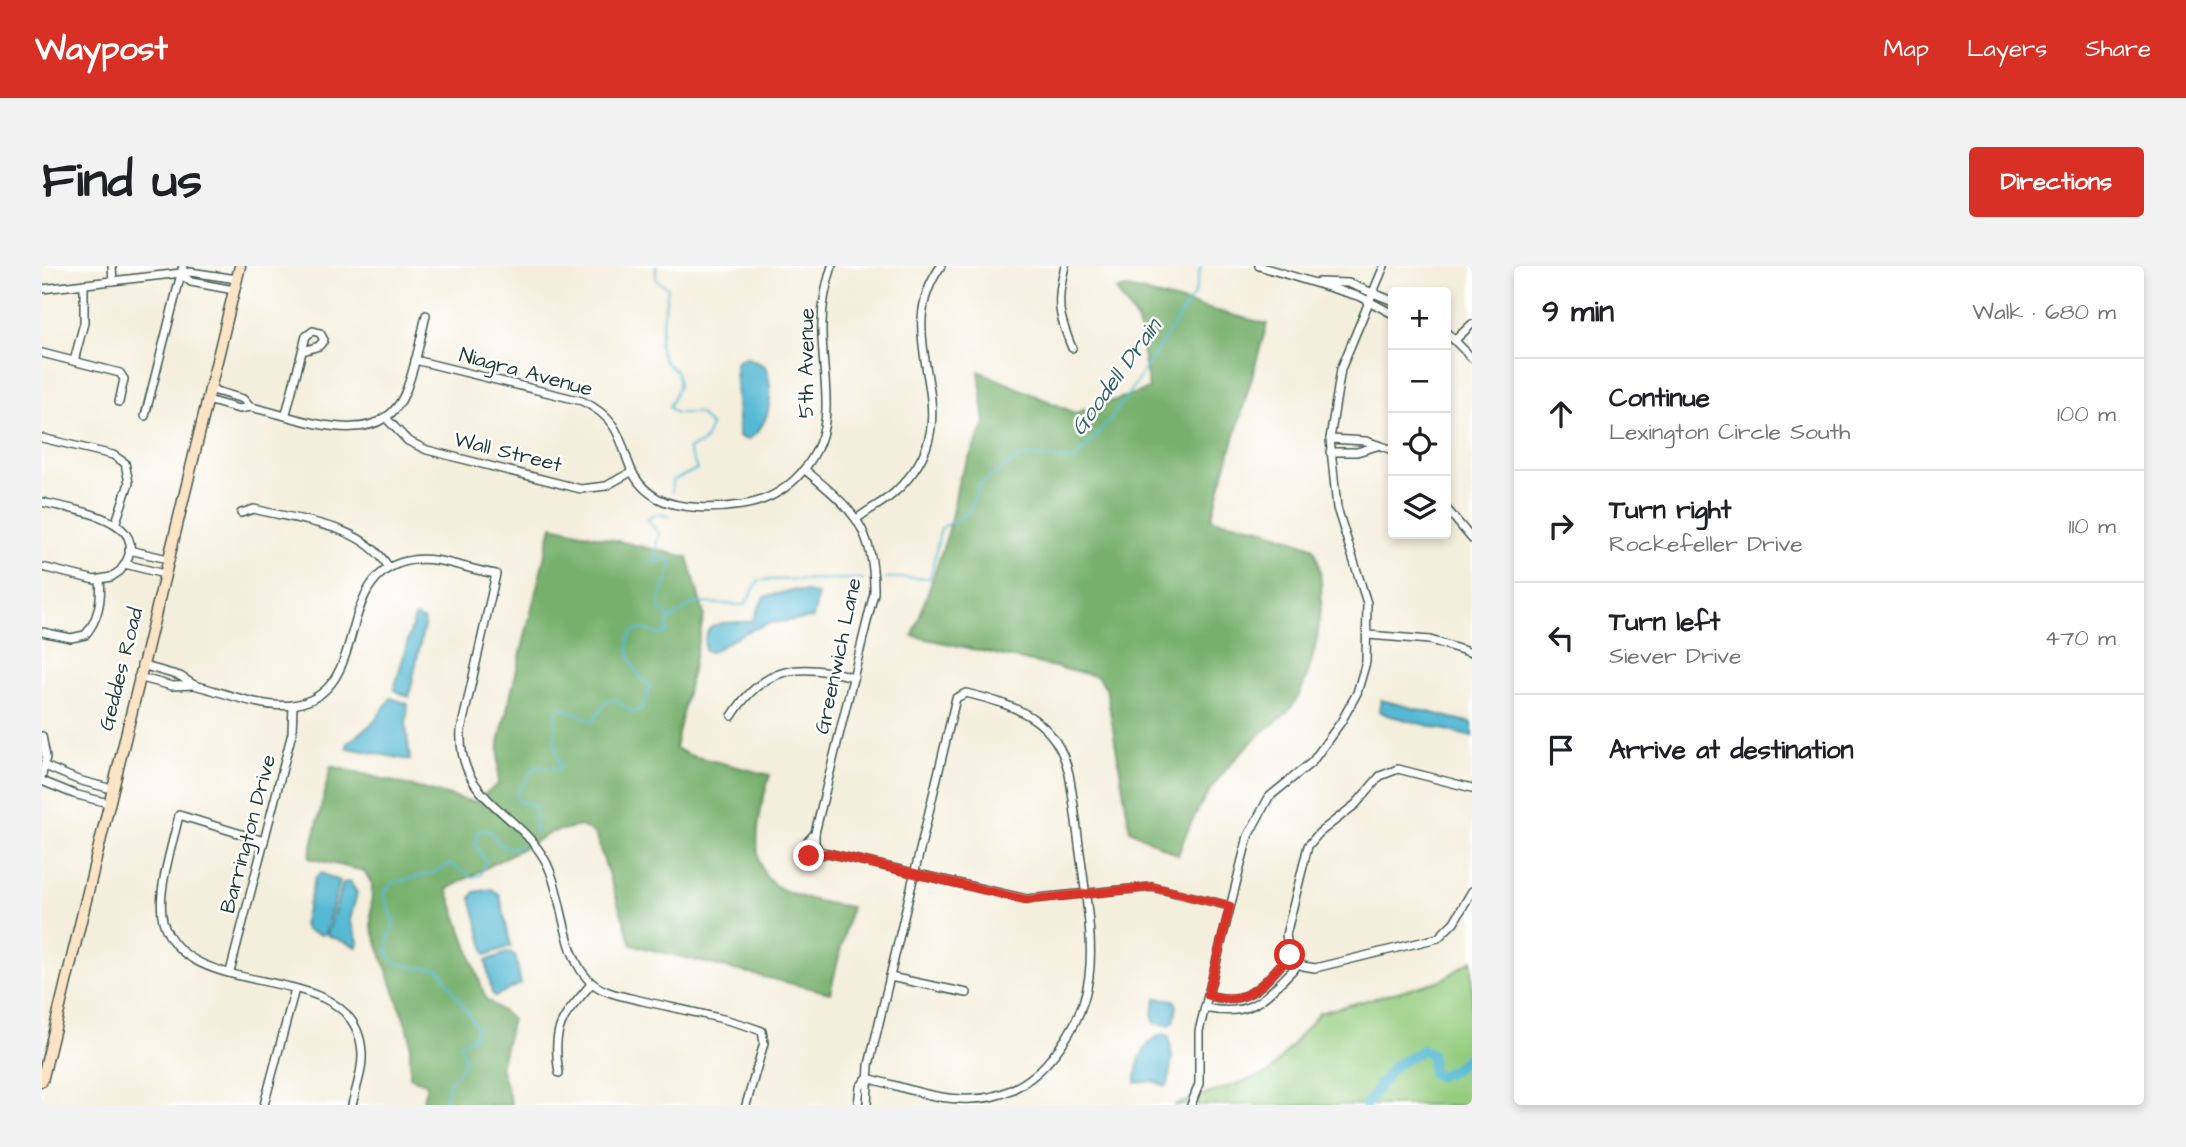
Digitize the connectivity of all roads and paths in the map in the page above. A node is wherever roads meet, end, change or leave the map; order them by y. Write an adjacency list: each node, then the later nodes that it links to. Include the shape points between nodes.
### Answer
1 (112, 266): 10 (street)
2 (240, 266): 13 (main road, Geddes Road)
3 (832, 266): 41 (street, 5th Avenue, via 822,326 826,417 816,453)
4 (941, 266): 46 (street, via 928,289 921,321 933,395 927,445 893,494)
5 (1065, 266): 23 (street, via 1059,317)
6 (1259, 266): 8 (street)
7 (1384, 266): 15 (street)
8 (1273, 268): 11 (street)
9 (182, 270): 10 (street); 13 (street, via 191,282); 34 (street)
10 (113, 281): 12 (street)
11 (1317, 282): 15 (street, via 1348,283); 17 (street)
12 (83, 284): 14 (street); 27 (street, via 84,323)
13 (235, 285): 29 (main road, Geddes Road)
14 (42, 289)
15 (1374, 292): 16 (street); 17 (street)
16 (1388, 299)
17 (1369, 302): 18 (street); 37 (street, via 1341,369)
18 (1388, 312)
19 (426, 316): 28 (street)
20 (1472, 324): 22 (street)
21 (1451, 336): 22 (street)
22 (1455, 340): 26 (street)
23 (1072, 348)
24 (303, 351): 33 (street)
25 (42, 353): 27 (street)
26 (1472, 358)
27 (74, 360): 31 (street, via 123,374)
28 (415, 360): 35 (street, via 404,396); 42 (street, Niagra Avenue, via 596,408 615,425)
29 (209, 389): 30 (main road, Geddes Road); 32 (street, via 243,400)
30 (207, 400): 32 (street, via 239,409); 50 (main road, Geddes Road)
31 (119, 402)
32 (250, 407): 33 (street)
33 (286, 414): 35 (street, via 350,429)
34 (145, 416)
35 (385, 417): 42 (street, Wall Street, via 408,441 427,450 582,489 606,486)
36 (42, 438): 47 (street, via 125,463 129,483)
37 (1330, 439): 38 (street); 40 (street)
38 (1377, 446): 39 (street); 40 (street)
39 (1388, 449)
40 (1330, 452): 56 (street, via 1337,508 1364,590)
41 (804, 469): 42 (street, 5th Avenue, via 777,494 728,508 666,502 643,487); 46 (street, Greenwich Lane)
42 (631, 472)
43 (42, 502): 47 (street)
44 (241, 513): 51 (street, via 254,509 356,535)
45 (1451, 514): 48 (street)
46 (858, 517): 60 (street, Greenwich Lane, via 873,557 874,593)
47 (116, 522): 49 (street, via 125,534)
48 (1472, 539)
49 (128, 557): 50 (street); 53 (street); 54 (street, via 111,577)
50 (168, 559): 53 (main road, Geddes Road)
51 (388, 566): 62 (street, via 362,596 336,677 318,694); 82 (street, via 425,560 496,574 461,730 464,761 484,797 545,861 575,957)
52 (42, 567): 54 (street)
53 (164, 573): 58 (main road, Geddes Road)
54 (100, 580): 55 (street, via 94,622 85,635 71,638)
55 (42, 632)
56 (1368, 635): 57 (street, via 1430,640); 75 (street, via 1362,680 1341,722 1312,762 1269,797 1257,814)
57 (1472, 653)
58 (141, 665): 59 (main road, Geddes Road); 61 (street)
59 (138, 677): 61 (street, via 172,686); 67 (main road, Geddes Road)
60 (854, 677): 63 (street, via 812,668 786,671 756,687); 69 (street, Greenwich Lane)
61 (194, 685): 62 (street)
62 (293, 705): 70 (street, Barrington Drive, via 292,733)
63 (732, 716)
64 (42, 736): 65 (street)
65 (43, 774): 67 (street); 68 (street, via 74,794)
66 (1472, 788): 76 (street, via 1398,769 1380,776 1308,846 1286,935)
67 (111, 789): 68 (main road, Geddes Road)
68 (108, 803): 91 (main road, Geddes Road)
69 (815, 833): 71 (street, Greenwich Lane, via 817,848); 71 (street, Greenwich Lane, via 805,844 806,853 813,857)
70 (264, 841): 79 (street, Barrington Drive); 79 (street, via 179,815 161,899 163,921 173,942 189,957)
71 (828, 853): 72 (street)
72 (916, 873): 74 (street, via 1027,900); 74 (street, via 956,698 962,693 1025,711 1058,741 1069,774); 80 (street)
73 (1472, 891): 77 (street, via 1454,922 1438,938 1320,967)
74 (1086, 894): 75 (street, via 1152,887); 90 (street, via 1093,950 1086,996 1068,1037 1035,1075 1003,1093 970,1100)
75 (1230, 906): 85 (street)
76 (1290, 955): 77 (street); 78 (street)
77 (1299, 964): 81 (street)
78 (1275, 970): 81 (street); 86 (street)
79 (230, 972): 83 (street)
80 (890, 977): 84 (street); 90 (street)
81 (1284, 977): 88 (street, via 1262,1001)
82 (592, 983): 89 (street, via 562,1020 554,1044); 94 (street, via 617,994 762,1031 764,1043)
83 (295, 989): 92 (street); 93 (street, via 336,1005 356,1030 362,1066)
84 (967, 993)
85 (1208, 995): 86 (street); 87 (street)
86 (1238, 999): 88 (street)
87 (1205, 1008): 88 (street); 97 (street, via 1199,1031 1199,1084)
88 (1241, 1011)
89 (559, 1073)
90 (867, 1078): 95 (street, via 860,1087); 96 (street)
91 (42, 1081)
92 (264, 1105)
93 (352, 1105)
94 (746, 1105)
95 (858, 1105)
96 (867, 1105)
97 (1191, 1105)

